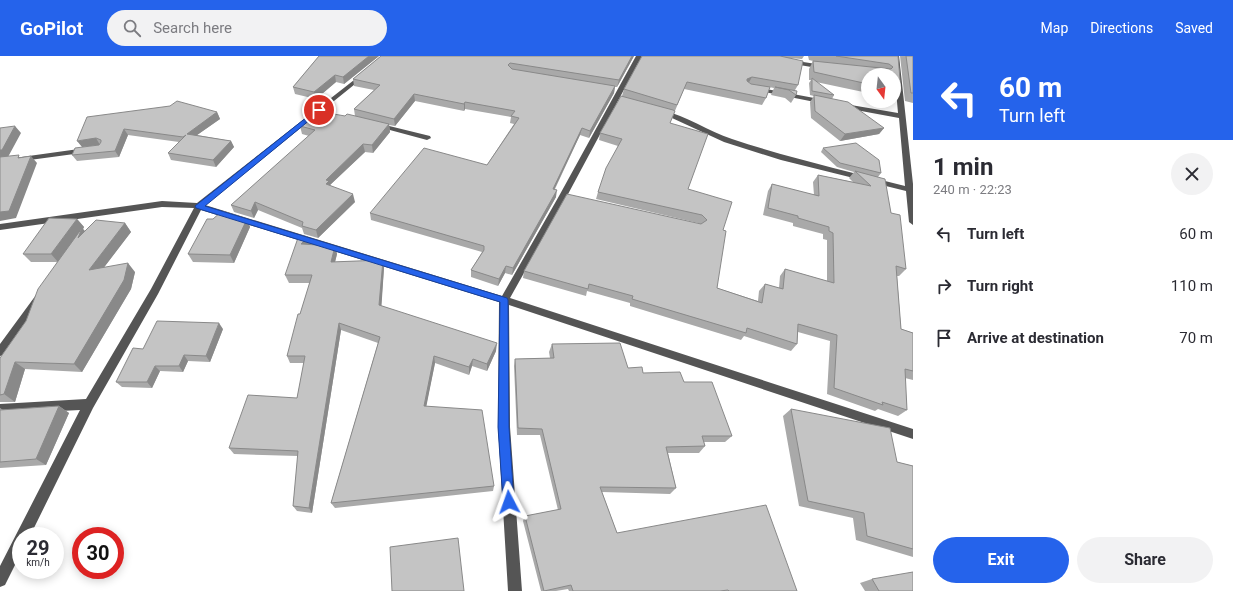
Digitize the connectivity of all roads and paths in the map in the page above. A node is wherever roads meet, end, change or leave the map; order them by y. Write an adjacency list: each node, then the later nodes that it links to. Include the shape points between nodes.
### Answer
1 (639, 56): 27 (street, via 567,196)
2 (896, 56): 5 (street)
3 (784, 61): 4 (street)
4 (830, 68)
5 (897, 68)
6 (367, 71): 12 (street)
7 (748, 87): 8 (street)
8 (832, 103)
9 (840, 105): 14 (street)
10 (901, 108): 14 (street)
11 (652, 109): 20 (street, via 673,115 727,140 784,158)
12 (319, 110): 13 (street); 21 (street)
13 (327, 112)
14 (902, 116): 17 (street)
15 (373, 124): 16 (street)
16 (427, 138)
17 (909, 148): 20 (street)
18 (92, 149): 19 (street)
19 (0, 162)
20 (909, 189): 23 (street)
21 (199, 206): 22 (street, via 162,204); 27 (street); 29 (street, via 155,291)
22 (100, 214): 24 (street); 25 (street)
23 (913, 222)
24 (90, 226)
25 (0, 228)
26 (45, 289): 28 (street)
27 (504, 300): 31 (street); 35 (street, via 504,427)
28 (0, 352)
29 (89, 404): 30 (street); 32 (street)
30 (0, 409)
31 (913, 434)
32 (27, 527)
33 (12, 557): 34 (street)
34 (0, 580)
35 (515, 591)

